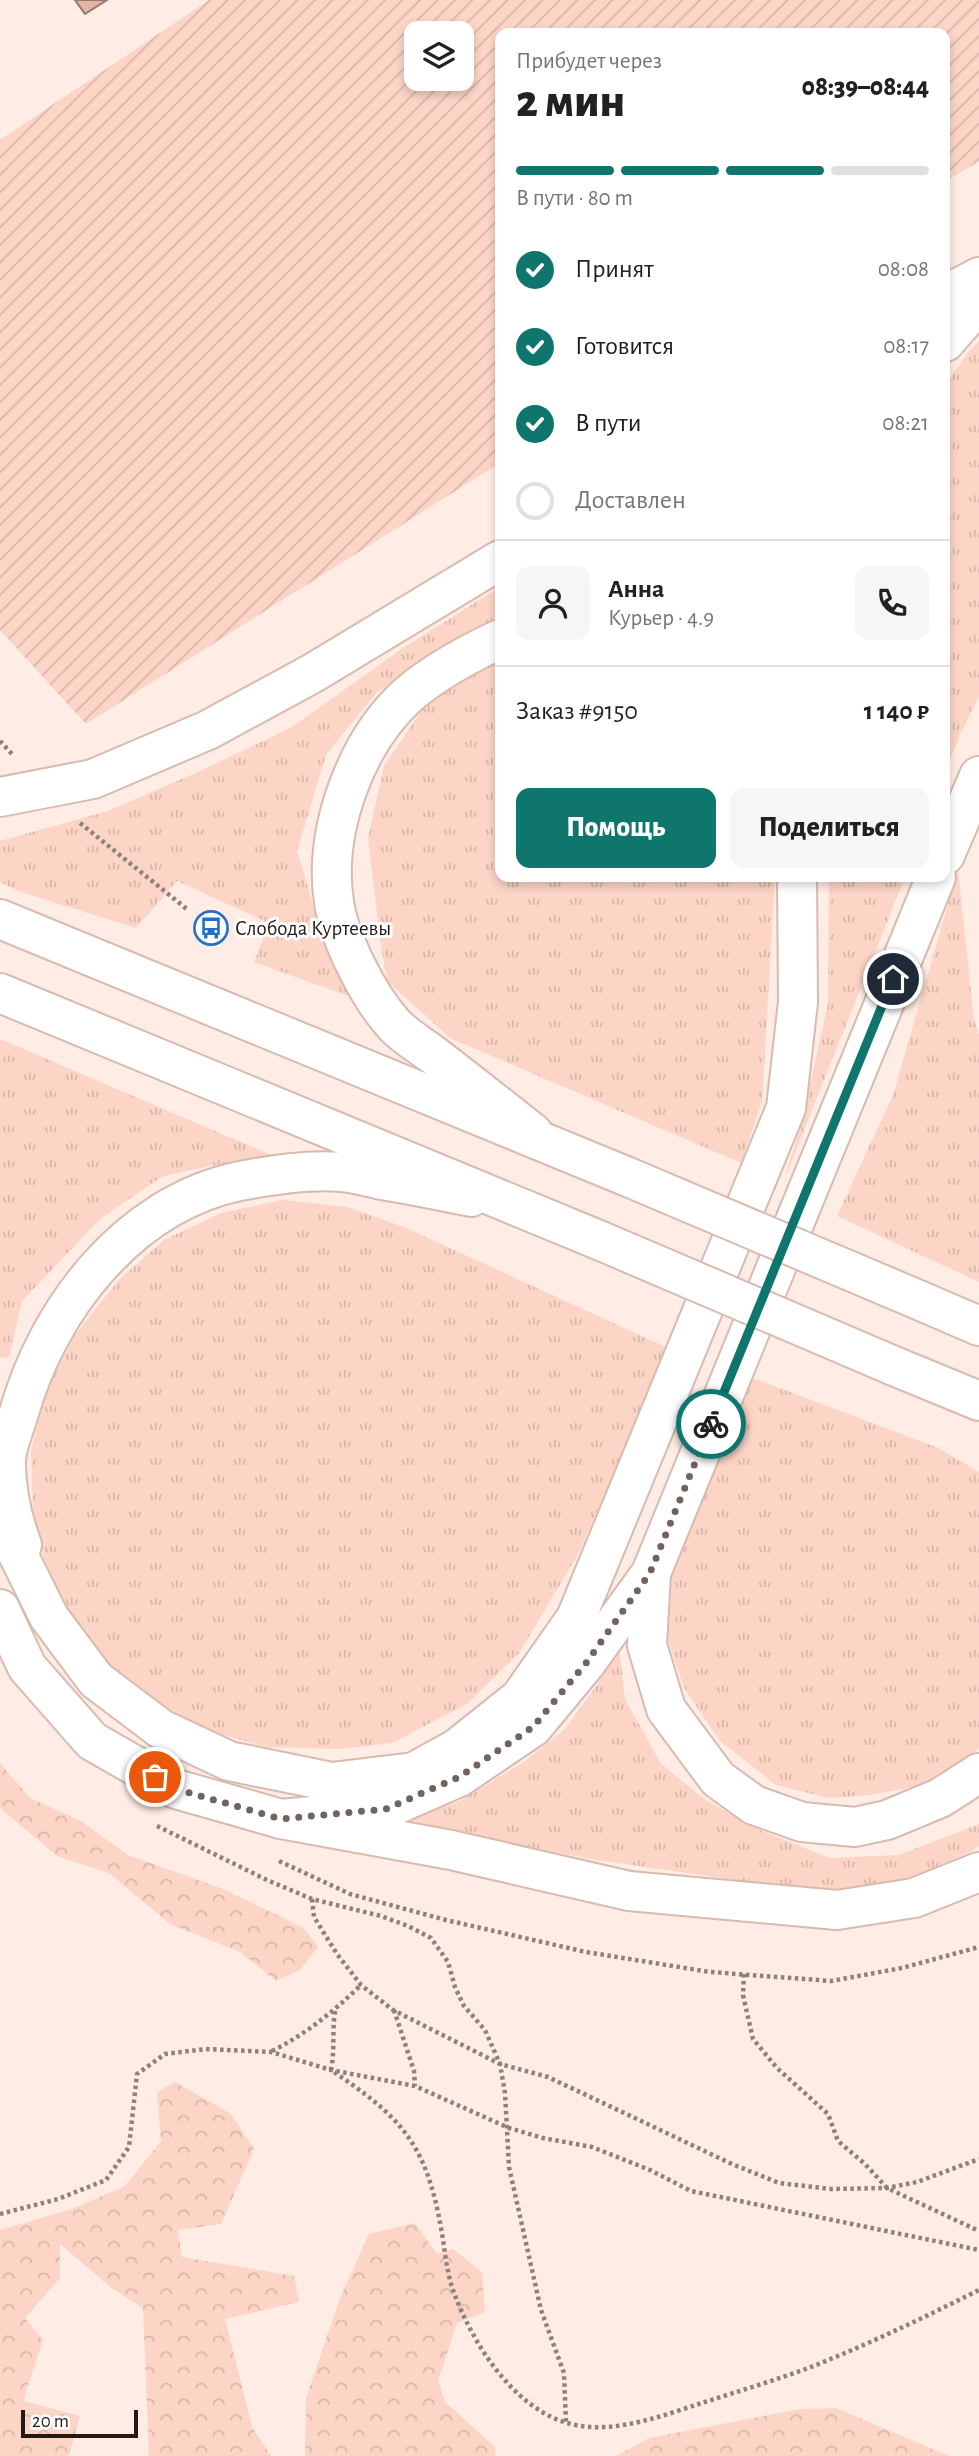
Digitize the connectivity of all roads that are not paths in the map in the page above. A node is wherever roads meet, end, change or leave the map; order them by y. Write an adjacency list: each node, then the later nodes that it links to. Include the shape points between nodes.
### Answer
1 (979, 277): 2 (main road)
2 (950, 292)
3 (979, 303): 4 (main road)
4 (950, 336)
5 (495, 563): 8 (main road, via 313,673 208,730 93,779)
6 (495, 641): 14 (main road, via 409,694 373,735 345,793 337,825 334,902 367,988 392,1023)
7 (979, 776): 9 (main road)
8 (0, 797)
9 (950, 843)
10 (797, 882): 23 (main road, via 798,1002 786,1108 576,1618 520,1698 456,1749 414,1772 332,1782 229,1761 161,1728 96,1680)
11 (934, 882): 21 (main road)
12 (0, 919): 14 (main road)
13 (0, 993): 15 (main road)
14 (546, 1143): 16 (main road, bridge)
15 (521, 1206): 17 (main road, bridge); 23 (main road, via 341,1172 287,1174 238,1181 191,1197 153,1218 113,1251 57,1323 25,1388 6,1459 12,1517)
16 (979, 1326)
17 (933, 1382): 18 (main road); 19 (main road)
18 (979, 1401)
19 (979, 1422)
20 (0, 1518): 23 (main road)
21 (650, 1573): 24 (main road, via 648,1645 666,1709 718,1779 754,1805 802,1822 855,1827 887,1820 940,1798); 25 (main road, via 533,1727 459,1777 386,1809)
22 (0, 1609): 25 (main road, via 27,1667 92,1741 176,1789)
23 (49, 1618)
24 (979, 1773)
25 (281, 1819): 26 (main road, via 451,1850 629,1891 837,1910 914,1898)
26 (979, 1872)

